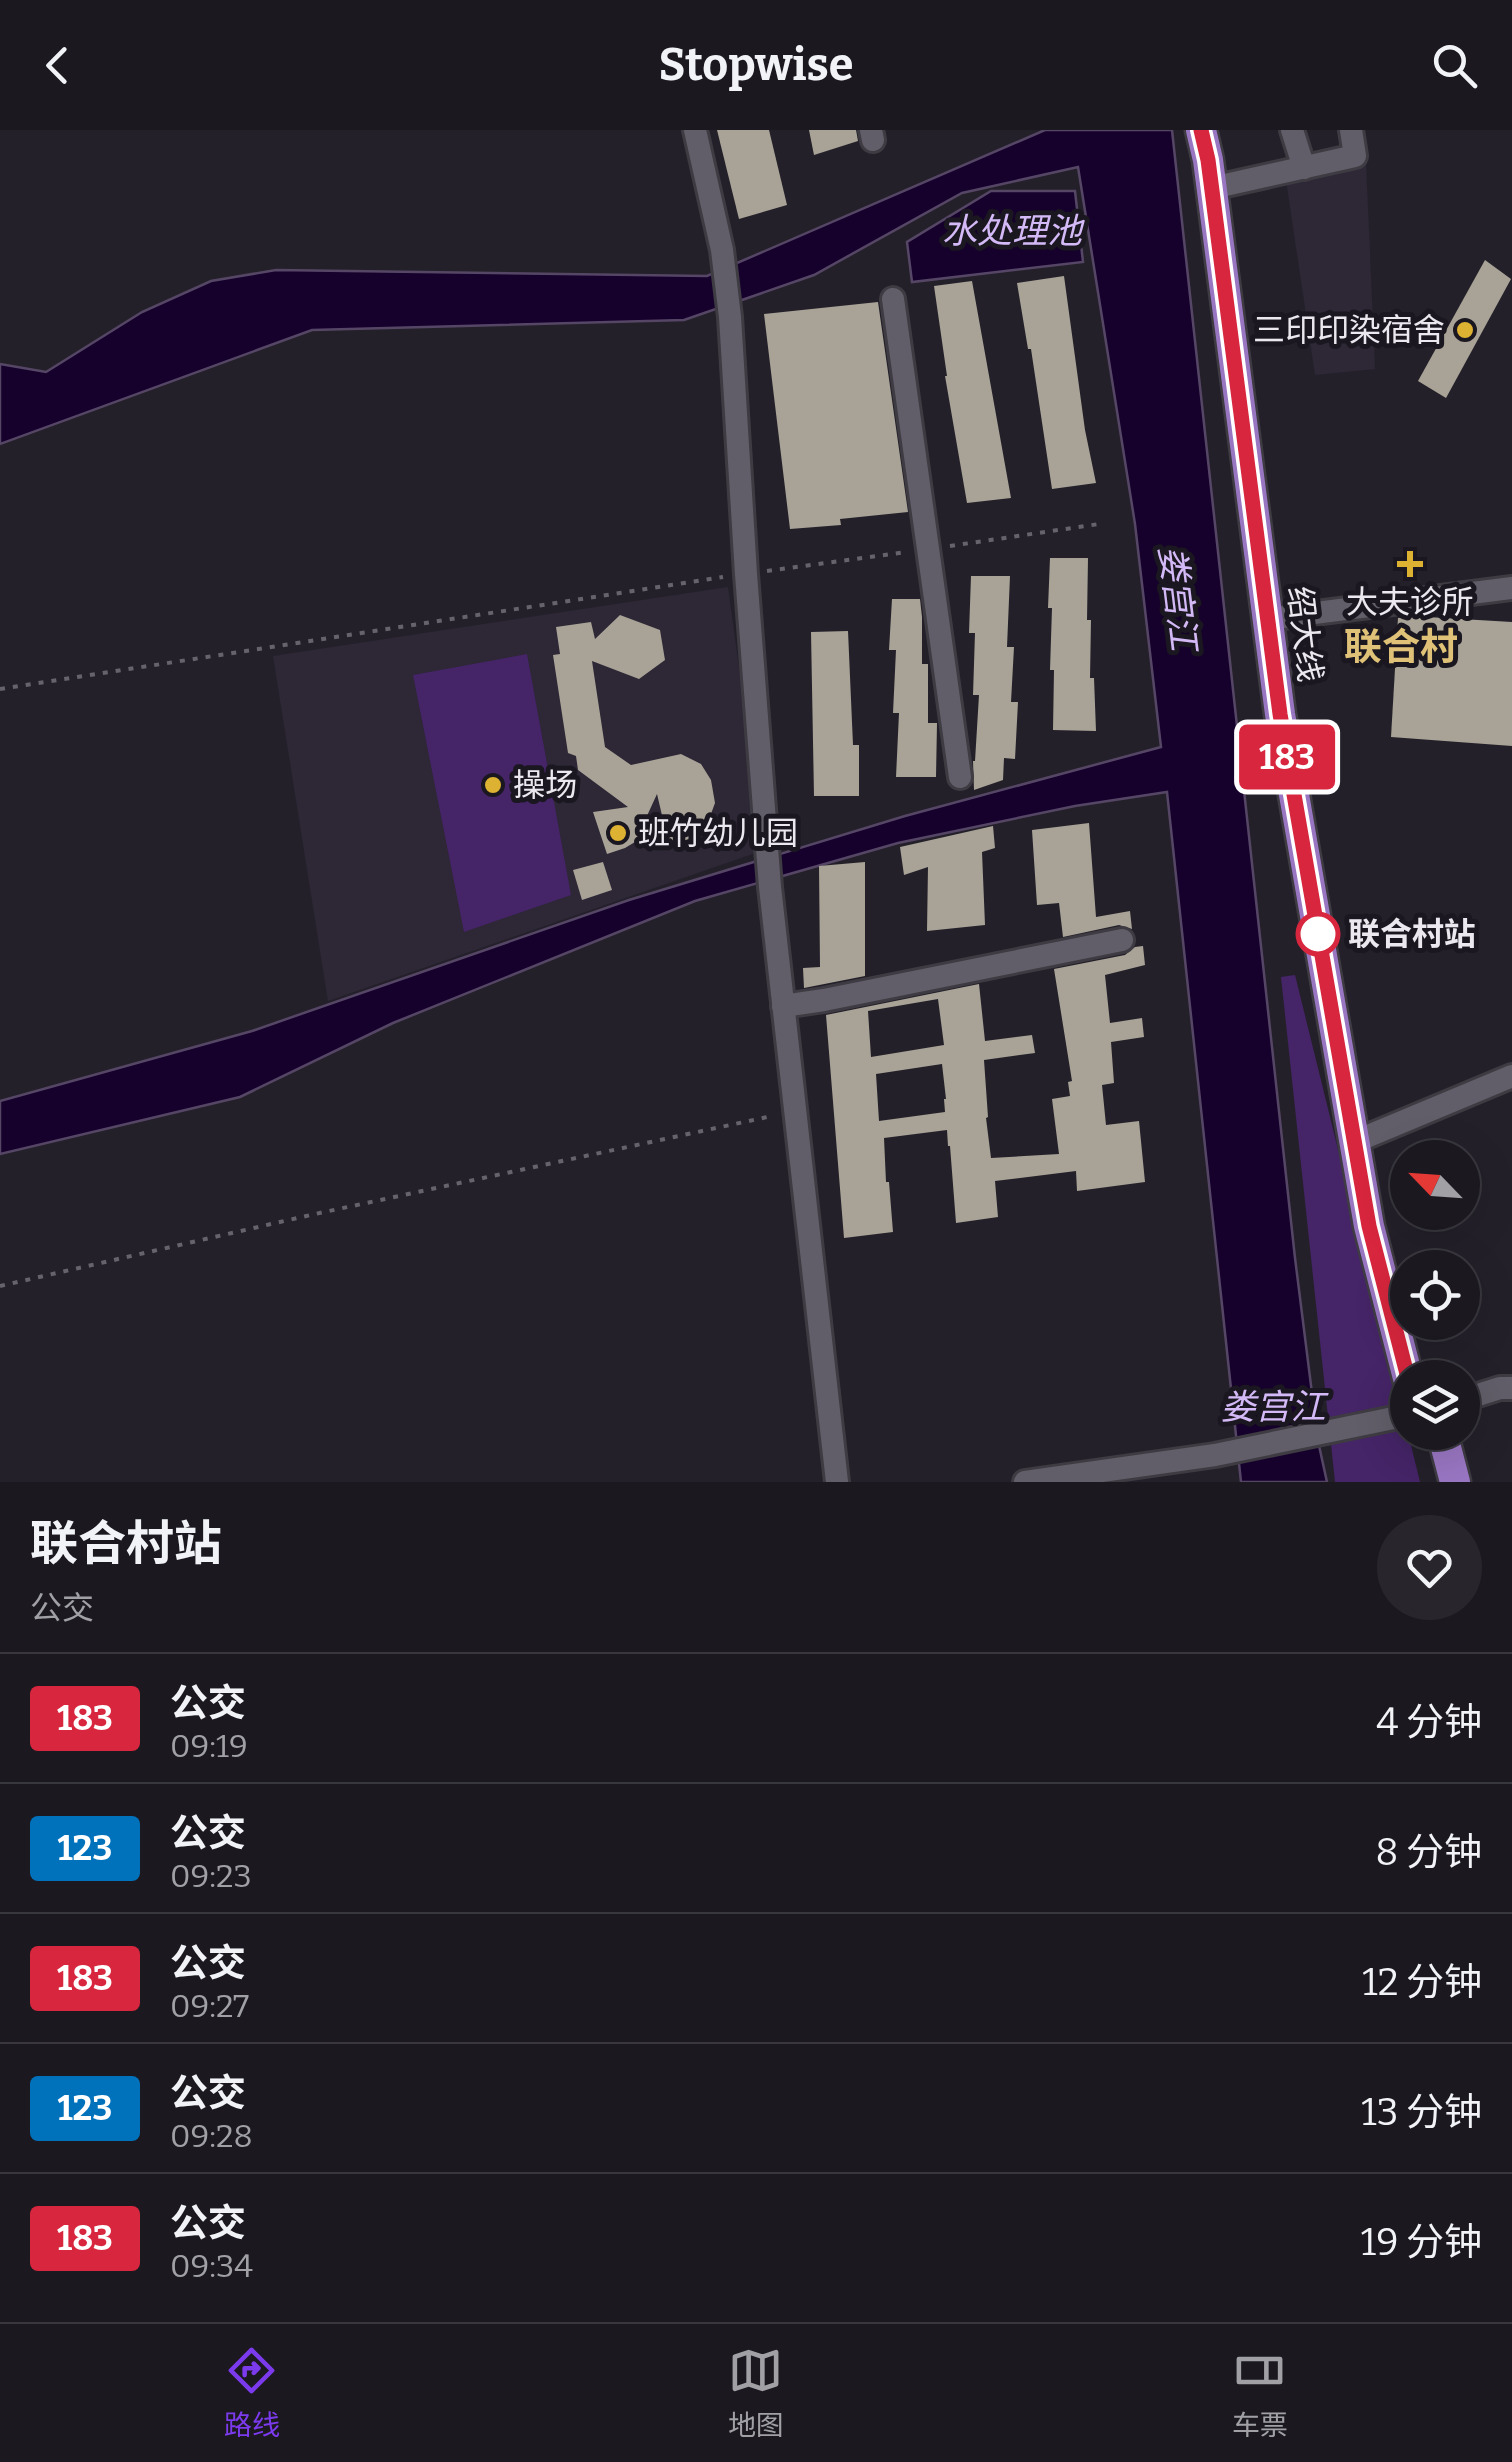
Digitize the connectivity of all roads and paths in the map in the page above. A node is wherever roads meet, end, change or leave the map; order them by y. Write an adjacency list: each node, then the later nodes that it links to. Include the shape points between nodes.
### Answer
1 (695, 130): 11 (street, via 730,317)
2 (1201, 130): 7 (main road, 绍大线)
3 (1222, 130): 7 (main road, 绍大线)
4 (1292, 130): 6 (street)
5 (1350, 130): 6 (street, via 1355,156)
6 (1304, 168): 7 (street)
7 (1222, 186): 13 (main road, 绍大线)
8 (893, 299): 10 (street)
9 (1098, 524): 10 (path)
10 (928, 549): 11 (path); 15 (street)
11 (746, 574): 14 (path); 17 (street)
12 (1512, 588): 13 (street)
13 (1278, 617): 20 (main road, 绍大线, via 1280,714)
14 (0, 689)
15 (960, 777)
16 (1122, 940): 17 (street)
17 (783, 1006): 19 (street)
18 (1512, 1076): 20 (street)
19 (796, 1111): 22 (path); 29 (street)
20 (1363, 1137): 21 (main road, 绍大线); 23 (main road, 绍大线, via 1369,1226)
21 (1396, 1250)
22 (0, 1286)
23 (1403, 1360)
24 (1512, 1388): 25 (street)
25 (1480, 1394)
26 (1390, 1419): 30 (street, via 1215,1456)
27 (1426, 1450): 31 (main road)
28 (1447, 1450): 32 (main road)
29 (837, 1482)
30 (1026, 1482)
31 (1434, 1482)
32 (1455, 1482)

